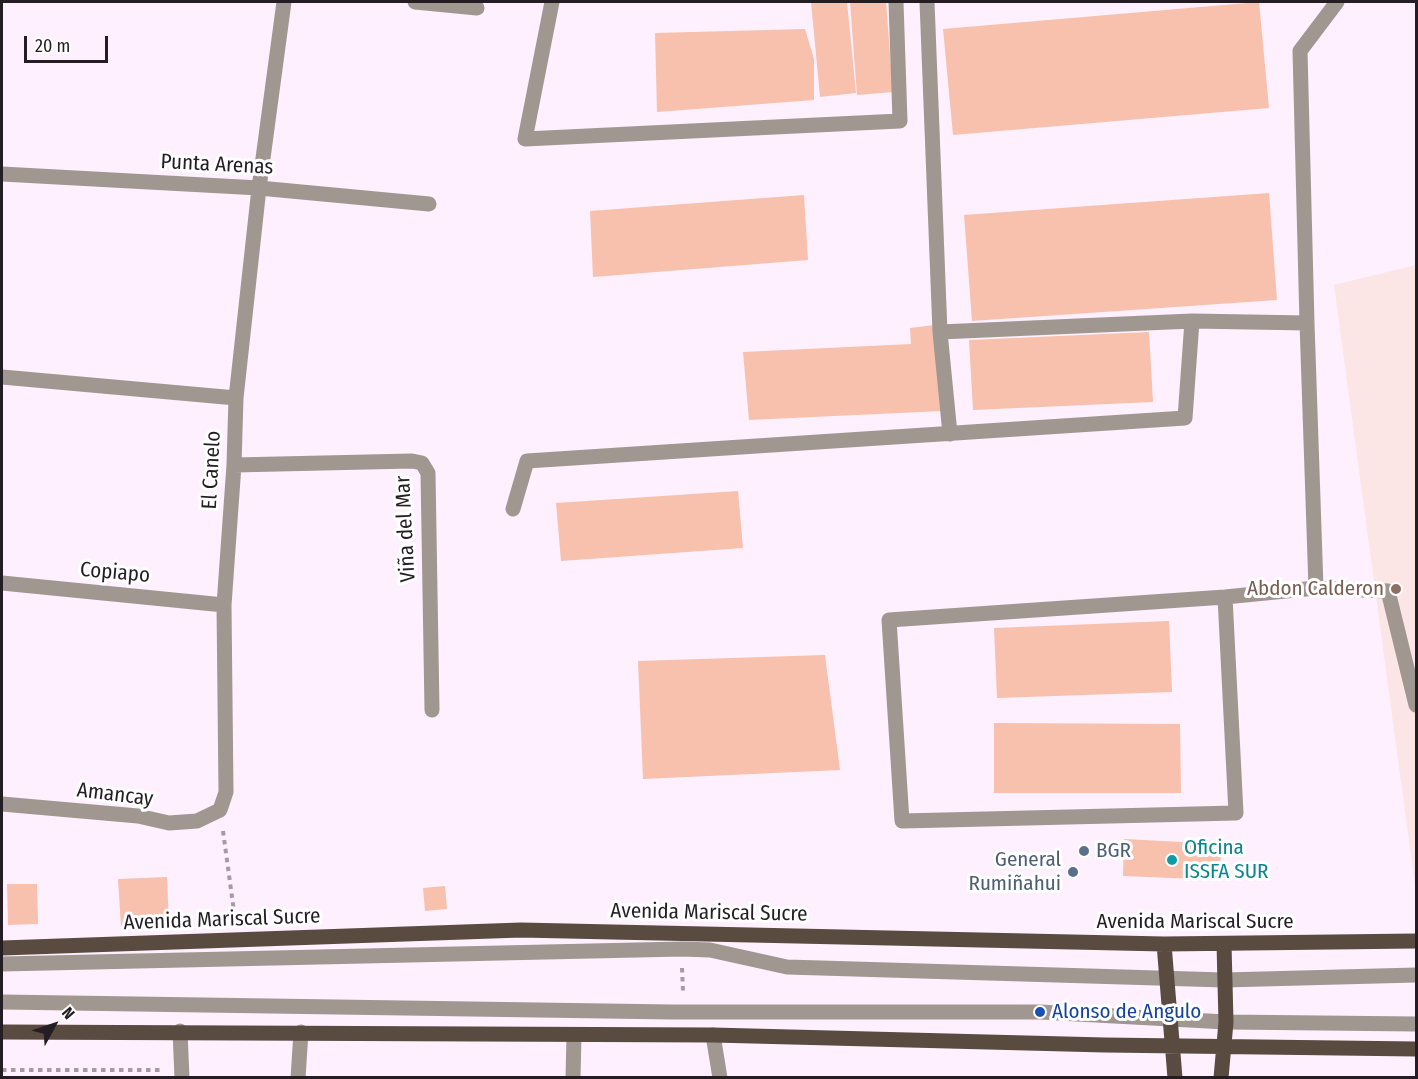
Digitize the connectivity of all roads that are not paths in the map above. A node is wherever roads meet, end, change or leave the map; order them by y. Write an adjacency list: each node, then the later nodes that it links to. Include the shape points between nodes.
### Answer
1 (284, 2): 9 (street, El Canelo)
2 (415, 2): 7 (street)
3 (552, 2): 4 (street, via 525,139 900,122)
4 (896, 2)
5 (927, 2): 13 (street)
6 (1336, 2): 12 (street, via 1300,51)
7 (477, 8)
8 (2, 174): 9 (street, Punta Arenas)
9 (259, 188): 10 (street, Punta Arenas); 15 (street, El Canelo)
10 (429, 204)
11 (1192, 321): 12 (street); 13 (street); 16 (street, via 1185,418)
12 (1307, 323): 20 (street)
13 (940, 332): 16 (street)
14 (2, 377): 15 (street)
15 (236, 398): 17 (street, El Canelo)
16 (950, 434): 18 (street, via 527,460)
17 (234, 465): 22 (street, El Canelo); 24 (street, Viña del Mar, via 422,463 428,473)
18 (513, 509)
19 (2, 583): 22 (street, Copiapo)
20 (1316, 588): 21 (street); 23 (street, via 1388,591)
21 (1226, 597): 21 (street, via 889,620 902,821 1236,813)
22 (224, 604): 26 (street, El Canelo, via 226,792)
23 (1416, 705)
24 (432, 710)
25 (2, 804): 26 (street, Amancay, via 138,816 169,823 197,821)
26 (220, 810)
27 (1416, 941): 29 (main road, Avenida Mariscal Sucre)
28 (1164, 944): 29 (main road, Avenida Mariscal Sucre); 30 (main road, Avenida Mariscal Sucre, via 521,930); 33 (main road)
29 (1224, 944): 34 (main road)
30 (2, 948)
31 (2, 964): 33 (street, via 682,949 710,950 787,967)
32 (1416, 975): 34 (street)
33 (1165, 978): 34 (street); 36 (main road)
34 (1224, 980): 37 (main road)
35 (2, 1002): 36 (street, via 684,1012 1040,1012)
36 (1171, 1018): 37 (street); 45 (main road)
37 (1226, 1022): 38 (street); 44 (main road)
38 (1416, 1024)
39 (180, 1031): 40 (main road); 41 (main road); 47 (street)
40 (2, 1032)
41 (301, 1032): 42 (main road); 48 (street)
42 (574, 1035): 43 (main road); 49 (street)
43 (713, 1035): 45 (main road); 50 (street)
44 (1224, 1045): 45 (main road); 46 (main road); 52 (main road)
45 (1174, 1046): 51 (main road)
46 (1416, 1049)
47 (182, 1074)
48 (298, 1077)
49 (573, 1077)
50 (720, 1077)
51 (1175, 1077)
52 (1221, 1077)

